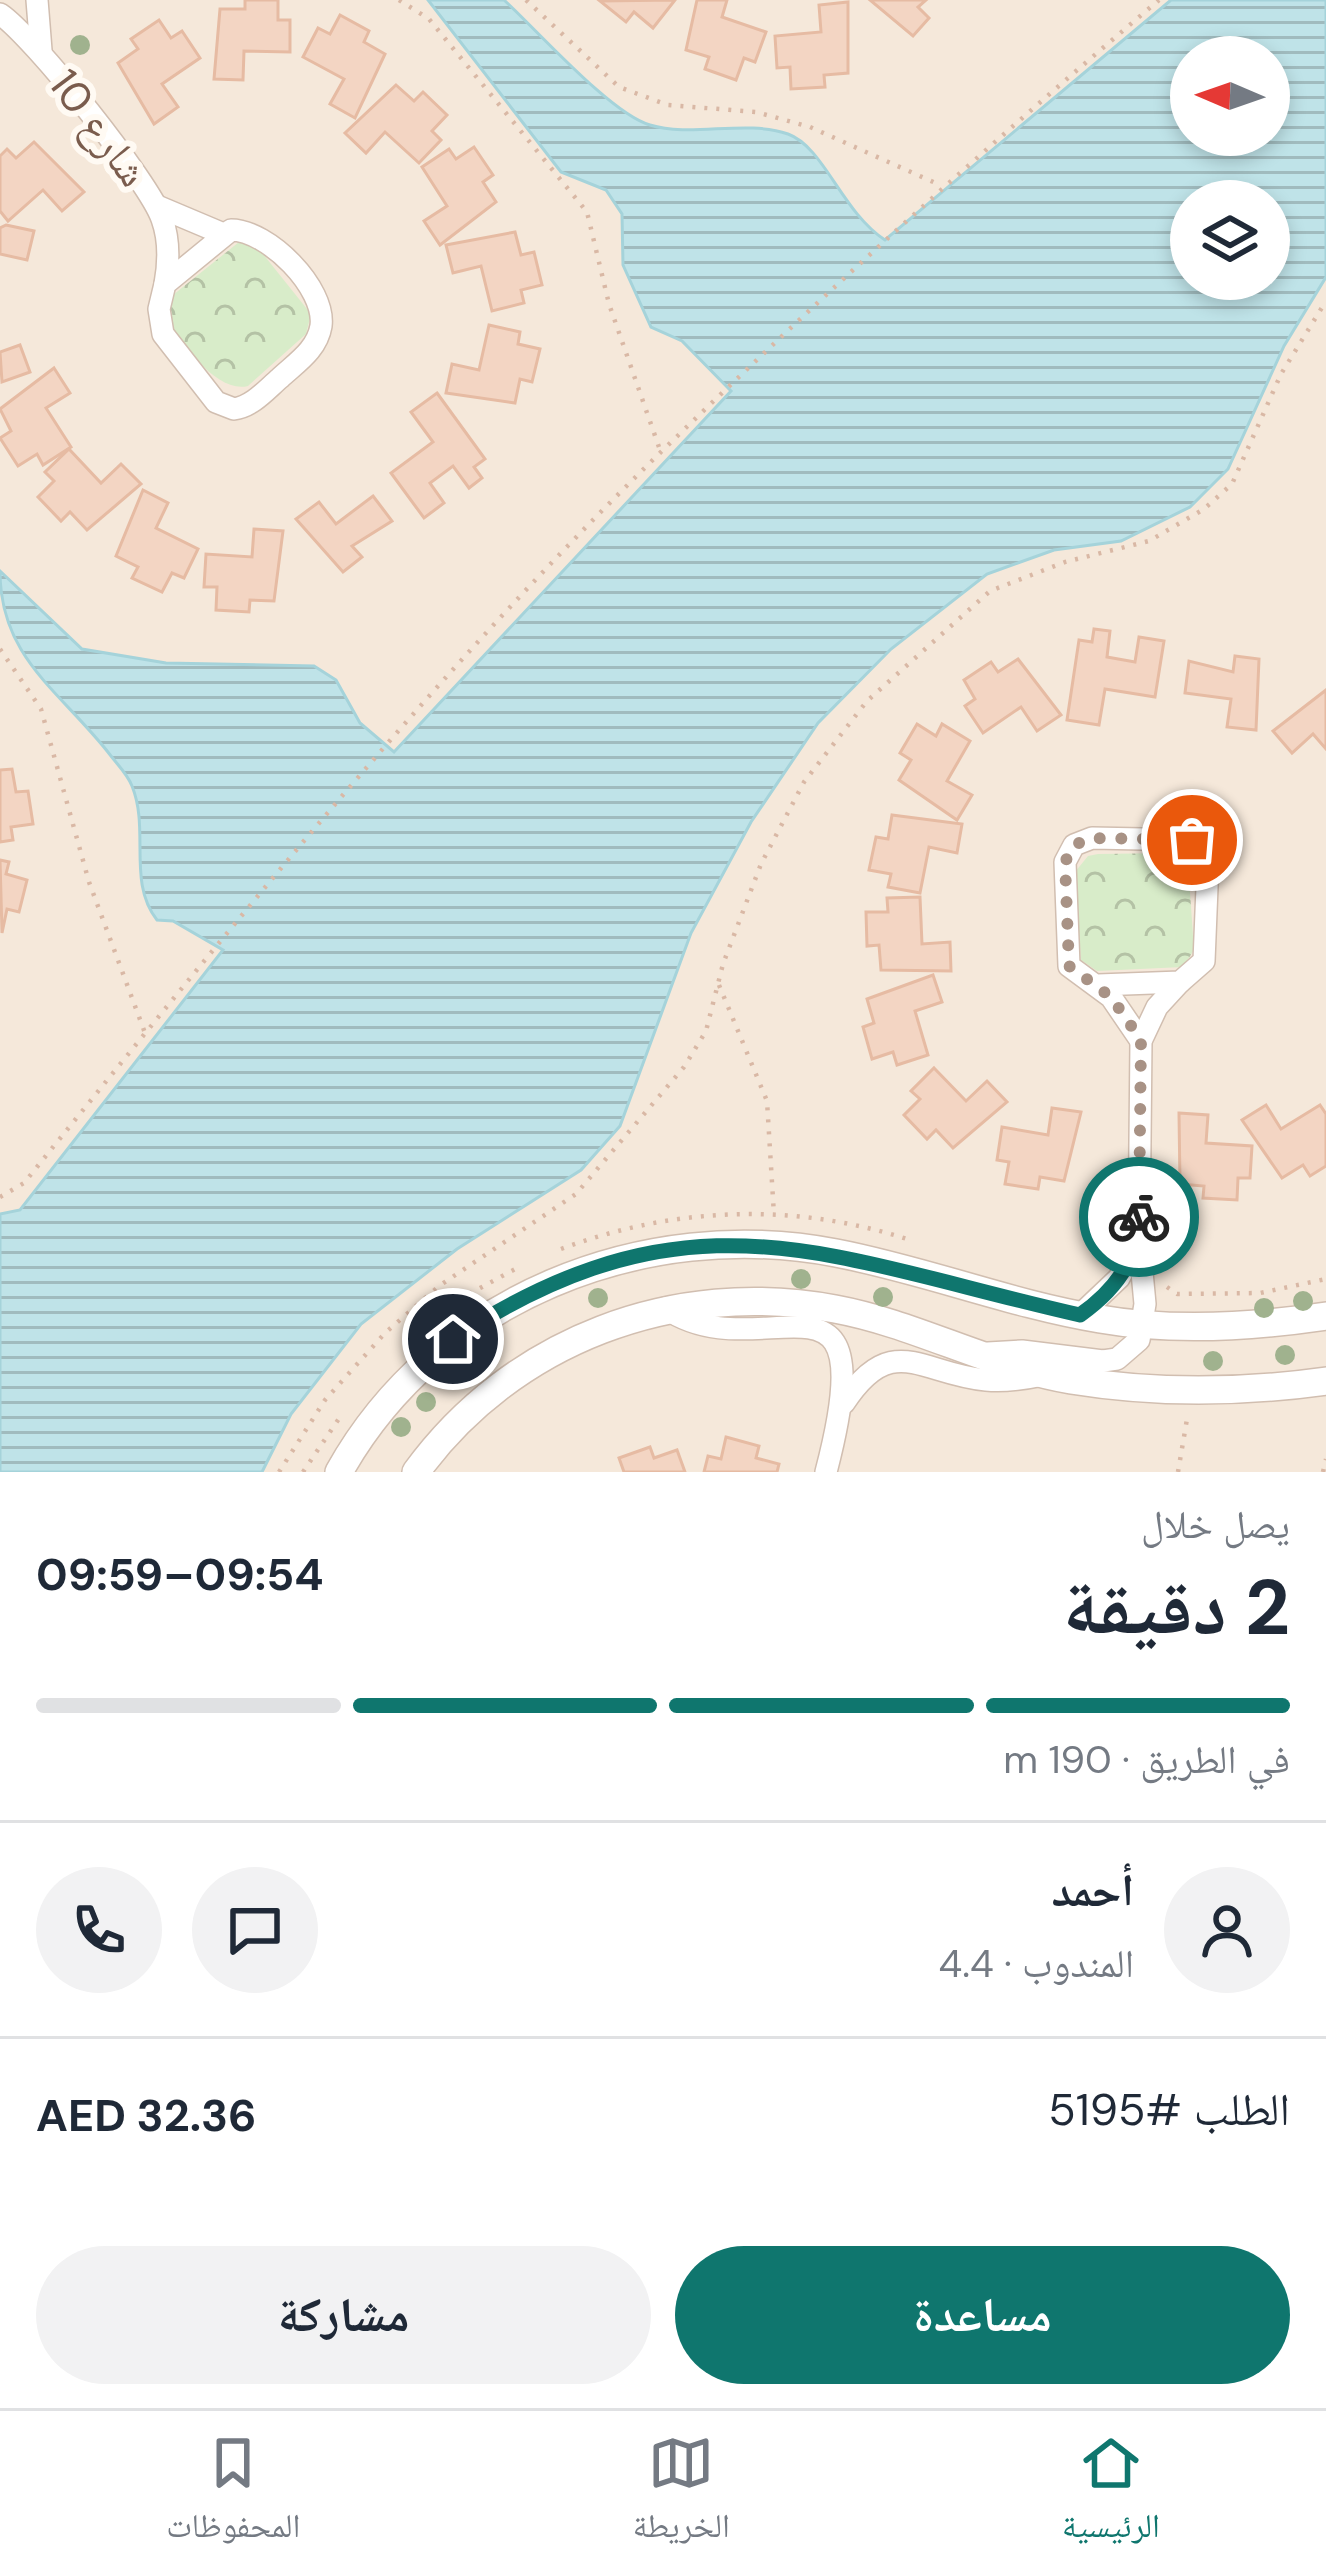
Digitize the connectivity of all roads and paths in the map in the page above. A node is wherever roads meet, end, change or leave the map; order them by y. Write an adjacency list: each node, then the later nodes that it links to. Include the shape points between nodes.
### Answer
1 (37, 0): 6 (street, شارع 10)
2 (399, 0): 12 (path, via 429,19 587,212 609,304)
3 (526, 0): 7 (path, via 619,88 668,105 755,112 810,127)
4 (1159, 0): 7 (path)
5 (0, 14): 6 (street, شارع 10)
6 (41, 51): 8 (street, شارع 10)
7 (940, 185): 12 (path)
8 (157, 206): 9 (street, شارع 10); 10 (street, شارع 10, via 168,244)
9 (221, 233): 10 (street); 10 (street, شارع 10, via 263,238 312,289 321,314 310,351 252,403 234,410 216,402 163,334)
10 (165, 284)
11 (1326, 301): 15 (path, via 1281,374 1232,484 1204,509 1149,541 991,591 867,701 825,750 782,823)
12 (661, 452): 17 (path, via 398,736)
13 (0, 649): 17 (path, via 41,709 89,882)
14 (1180, 982): 16 (street); 16 (street, via 1198,970 1207,950 1206,853 1184,838 1092,838 1074,845 1065,862 1066,955 1077,976); 18 (street)
15 (719, 985): 21 (path, via 767,1101); 33 (path, via 684,1067 610,1159 577,1194 439,1286 385,1333 325,1400)
16 (1098, 985): 18 (street)
17 (145, 1033): 19 (path, via 24,1183)
18 (1141, 1040): 20 (street)
19 (0, 1197)
20 (1139, 1240): 25 (street, via 1119,1278); 27 (street)
21 (770, 1245): 25 (street, via 836,1252); 34 (street, via 636,1254 510,1302 403,1384)
22 (1159, 1273): 23 (path, via 1177,1294 1260,1293)
23 (1326, 1279)
24 (663, 1307): 28 (street, via 778,1301 837,1310); 31 (street, via 695,1322 818,1333 836,1344 845,1363); 35 (street, via 580,1336 504,1381)
25 (1080, 1315): 27 (street)
26 (1326, 1316): 27 (street, via 1266,1325)
27 (1145, 1324): 28 (street, via 1118,1359)
28 (976, 1355): 29 (street)
29 (1046, 1374): 30 (street, via 1189,1393); 31 (street, via 983,1380 907,1358 869,1372)
30 (1326, 1381)
31 (844, 1404): 36 (street)
32 (1326, 1460): 37 (path)
33 (279, 1472)
34 (339, 1472)
35 (416, 1472)
36 (826, 1472)
37 (1323, 1472)

